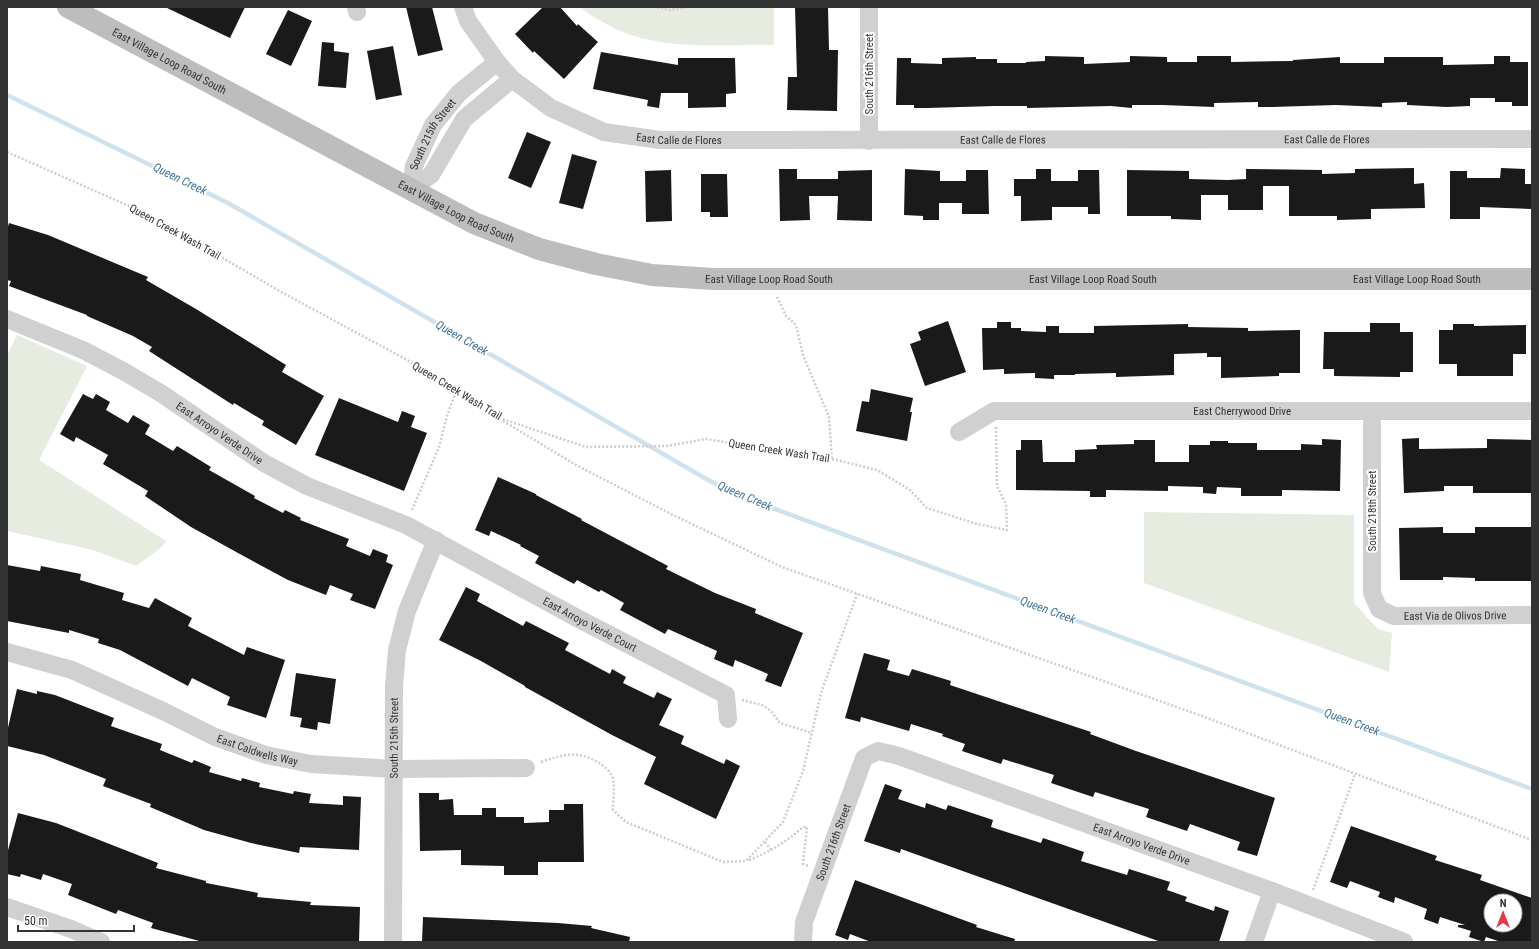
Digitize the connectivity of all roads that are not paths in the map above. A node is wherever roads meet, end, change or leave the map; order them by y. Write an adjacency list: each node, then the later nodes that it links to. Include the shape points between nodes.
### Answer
1 (68, 7): 8 (street, East Village Loop Road South)
2 (463, 7): 4 (street, via 468,21)
3 (869, 7): 7 (street, South 216th Street)
4 (497, 62): 5 (street, East Calle de Flores); 8 (street, South 215th Street, via 459,93 433,125 414,166)
5 (512, 79): 7 (street, East Calle de Flores, via 551,108 604,132 660,140); 8 (street, South 215th Street, via 464,119 431,175)
6 (1532, 139): 7 (street, East Calle de Flores)
7 (869, 141)
8 (411, 189): 9 (street, East Village Loop Road South, via 474,223 539,249 652,275 713,279)
9 (1532, 279)
10 (7, 318): 14 (street, East Arroyo Verde Drive, via 83,350 125,372 264,463 307,486 406,525)
11 (1372, 411): 12 (street, East Cherrywood Drive); 13 (street, East Cherrywood Drive, via 994,411); 15 (street, South 218th Street, via 1372,593)
12 (1532, 411)
13 (959, 432)
14 (436, 540): 18 (street, East Arroyo Verde Court, via 577,618 726,695); 21 (street, South 215th Street, via 407,611 397,650 394,686)
15 (1379, 609): 16 (street, East Via de Olivos Drive, via 1394,616)
16 (1532, 615)
17 (7, 652): 21 (street, East Caldwells Way, via 72,670 215,737 266,755 312,764)
18 (728, 719)
19 (878, 751): 22 (street, East Arroyo Verde Drive, via 899,756); 26 (street, South 216th Street, via 864,758 804,922)
20 (526, 768): 21 (street, East Caldwells Way)
21 (395, 769): 25 (street, South 215th Street)
22 (1272, 891): 27 (street); 28 (street, East Arroyo Verde Drive)
23 (7, 907): 24 (street)
24 (101, 942)
25 (393, 942)
26 (803, 942)
27 (1254, 942)
28 (1404, 942)

